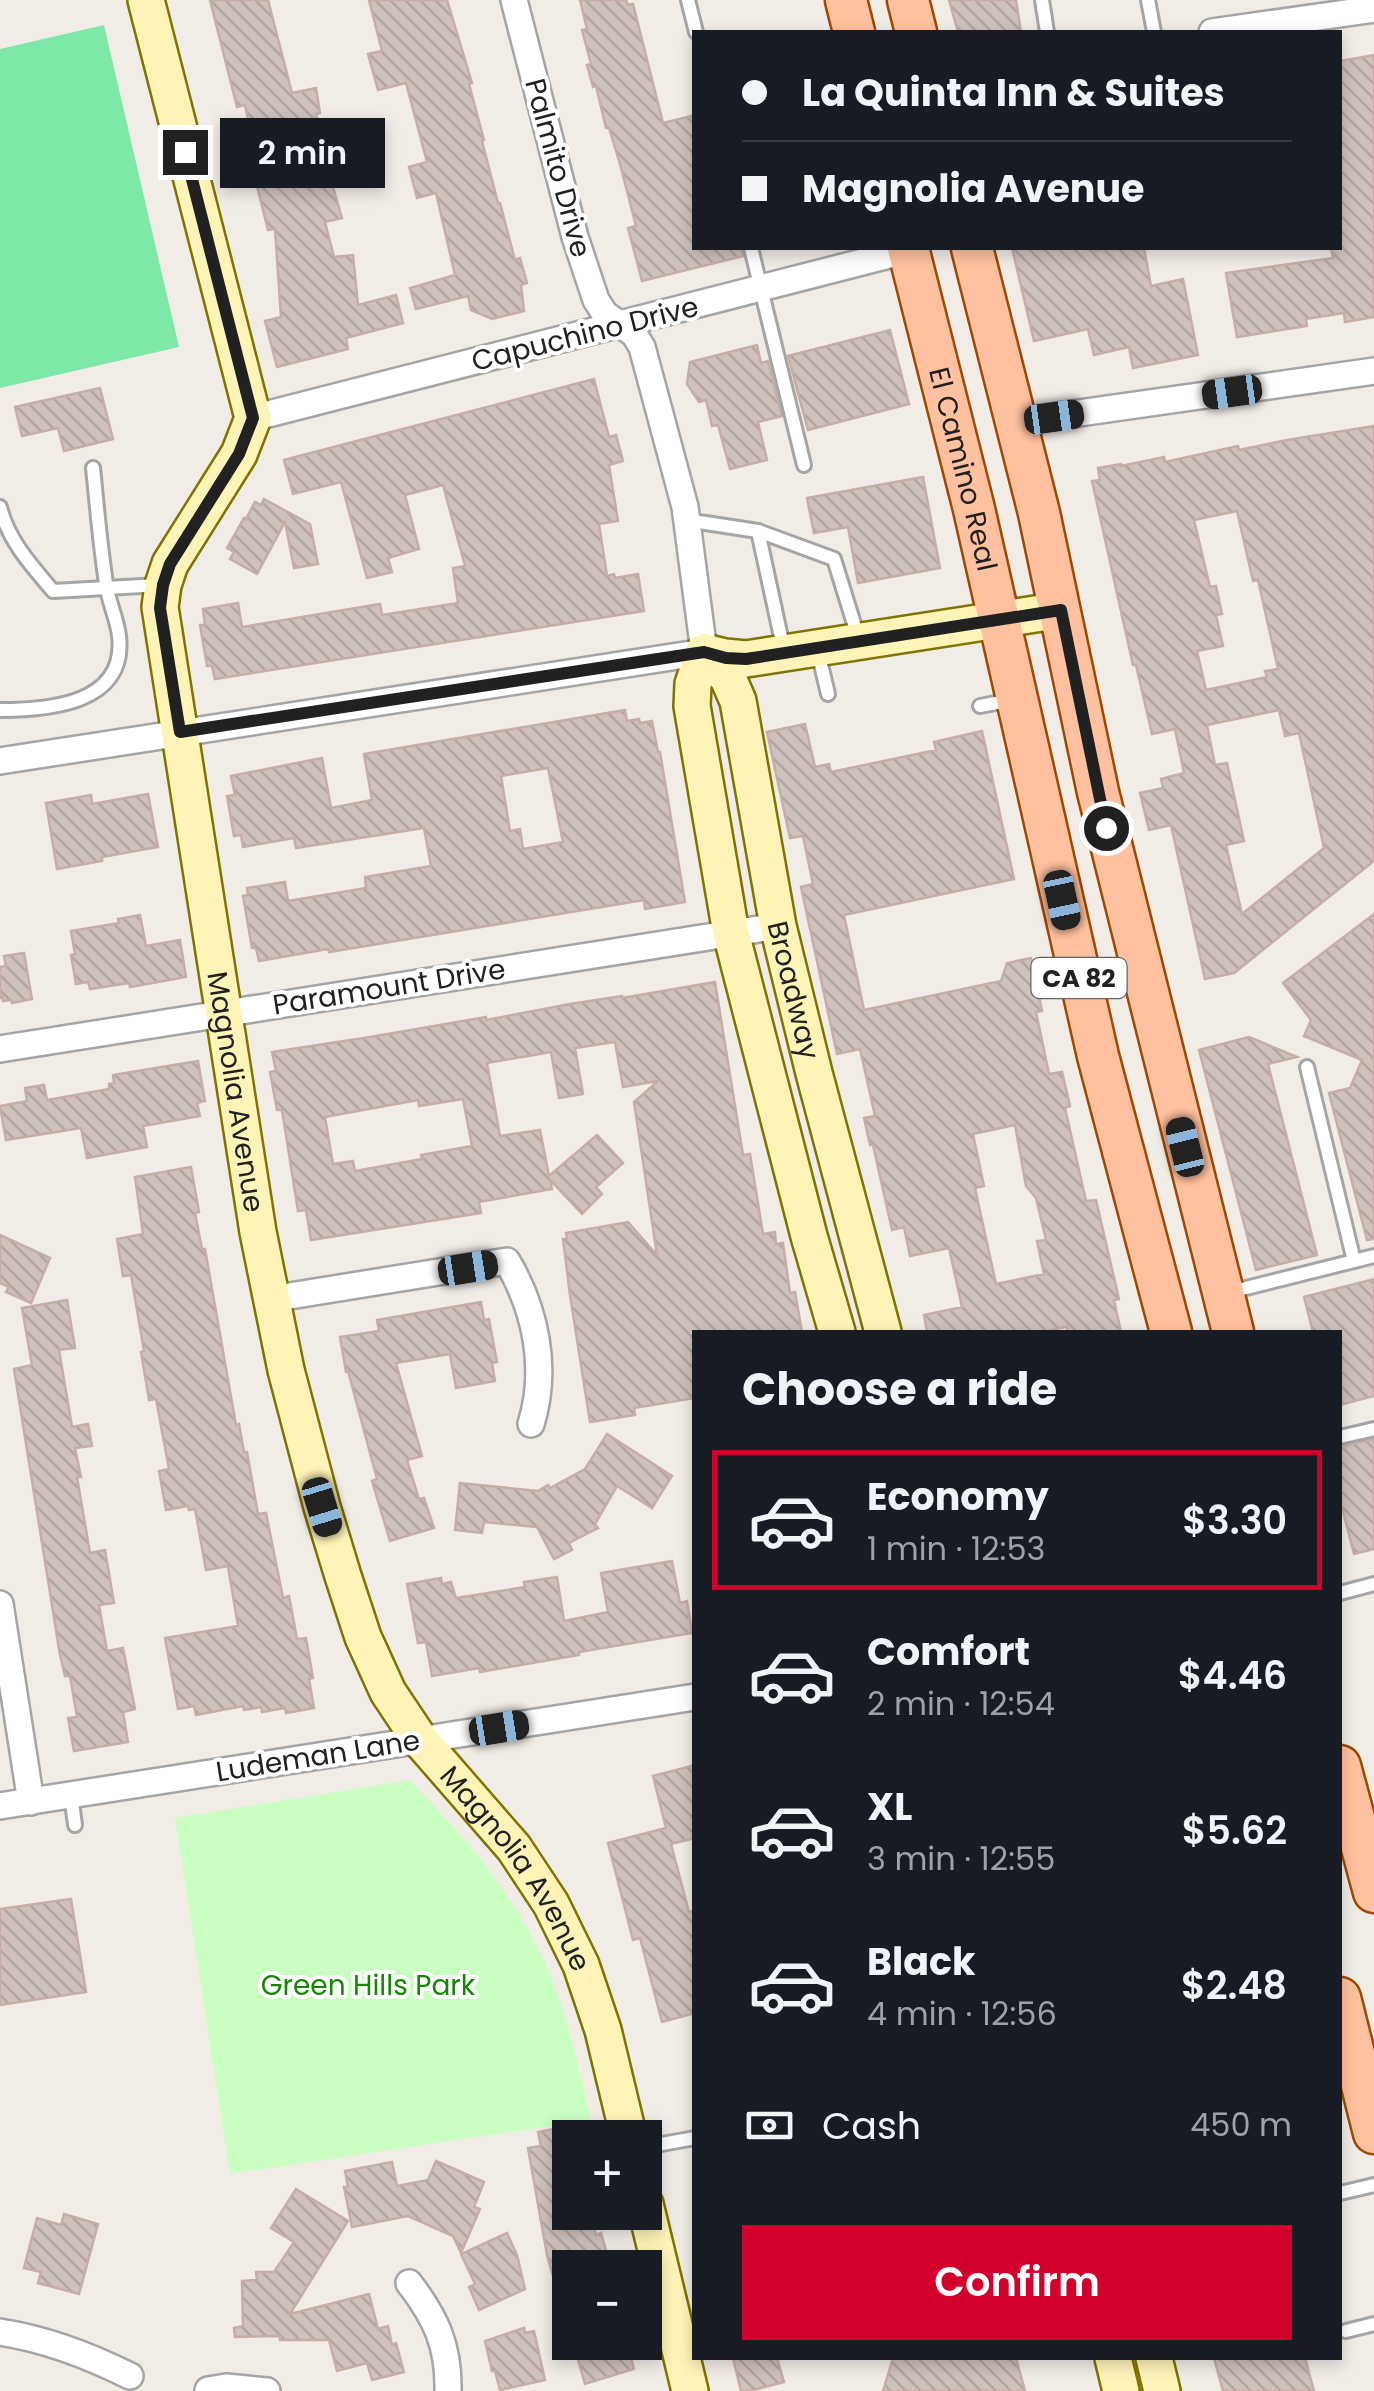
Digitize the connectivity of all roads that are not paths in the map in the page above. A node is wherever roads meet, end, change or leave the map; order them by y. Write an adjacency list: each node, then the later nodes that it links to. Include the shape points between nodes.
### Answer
1 (146, 0): 22 (main road)
2 (514, 0): 20 (street, Palmito Drive, via 596,300)
3 (688, 0): 9 (lane)
4 (846, 0): 10 (main road)
5 (908, 0): 11 (main road)
6 (1042, 0): 12 (lane)
7 (1148, 0): 13 (lane)
8 (1374, 9): 14 (street)
9 (696, 30)
10 (854, 30)
11 (916, 30)
12 (1046, 30)
13 (1154, 30)
14 (1226, 30)
15 (751, 250): 19 (lane)
16 (904, 250): 19 (street, Capuchino Drive)
17 (911, 250): 32 (main road, El Camino Real / CA 82)
18 (973, 250): 23 (main road, CA 82)
19 (761, 288): 20 (street, Capuchino Drive); 24 (lane)
20 (621, 325): 22 (street, Capuchino Drive); 27 (street, Broadway, via 642,347)
21 (1374, 371): 23 (street)
22 (253, 418): 29 (main road, Magnolia Avenue)
23 (1016, 422): 31 (main road, CA 82)
24 (804, 465)
25 (93, 468): 30 (lane)
26 (0, 507): 30 (lane, via 21,553 53,590)
27 (686, 520): 28 (lane); 34 (street, Broadway)
28 (758, 531): 33 (lane, via 834,558); 35 (lane)
29 (163, 585): 30 (lane); 38 (main road, Magnolia Avenue, via 160,608)
30 (106, 588): 37 (lane, via 120,638 115,668 101,689 76,702)
31 (1061, 610): 32 (main road); 47 (main road, CA 82, via 1098,792)
32 (1000, 620): 33 (main road); 51 (main road, El Camino Real / CA 82, via 998,703)
33 (859, 643): 35 (main road)
34 (704, 652): 35 (main road, via 746,659); 38 (street); 40 (main road, Broadway, via 738,701); 41 (main road, Broadway, via 692,706)
35 (801, 652): 36 (lane)
36 (828, 694)
37 (0, 710)
38 (180, 732): 39 (street); 42 (main road, Magnolia Avenue)
39 (0, 761)
40 (778, 926): 41 (street, Paramount Drive); 50 (main road, Broadway)
41 (731, 933): 42 (street, Paramount Drive); 49 (main road, Broadway)
42 (222, 1014): 43 (street, Paramount Drive); 48 (main road, Magnolia Avenue)
43 (0, 1049)
44 (1307, 1067): 46 (lane)
45 (1374, 1256): 46 (lane)
46 (1354, 1261): 47 (lane)
47 (1222, 1294): 52 (main road, CA 82)
48 (272, 1299): 53 (street, via 507,1262 530,1308 539,1364); 60 (main road, Magnolia Avenue, via 304,1440 353,1606 388,1692)
49 (836, 1330)
50 (882, 1330)
51 (1170, 1330)
52 (1232, 1330)
53 (531, 1424)
54 (1374, 1429): 55 (lane)
55 (1342, 1437)
56 (1374, 1584): 57 (lane)
57 (1342, 1592)
58 (0, 1604): 63 (street)
59 (692, 1697): 60 (street, Ludeman Lane)
60 (420, 1740): 62 (street, Ludeman Lane); 69 (main road, Magnolia Avenue, via 514,1848 551,1904 580,1965)
61 (1342, 1771): 66 (main road)
62 (72, 1795): 63 (street, Ludeman Lane); 65 (lane)
63 (31, 1802): 64 (street, Ludeman Lane)
64 (0, 1806)
65 (75, 1825)
66 (1366, 1833): 67 (main road)
67 (1374, 1888)
68 (1350, 2014): 70 (main road)
69 (624, 2120)
70 (1374, 2133)
71 (692, 2139): 72 (lane)
72 (662, 2144)
73 (1374, 2185): 74 (lane)
74 (1342, 2193)
75 (651, 2230): 86 (main road)
76 (409, 2283): 85 (street, via 442,2334)
77 (1374, 2324): 78 (lane)
78 (1346, 2331)
79 (0, 2332): 82 (street, via 64,2347)
80 (1114, 2360): 87 (main road)
81 (1154, 2360): 88 (main road)
82 (130, 2376)
83 (208, 2390): 84 (street)
84 (267, 2391)
85 (448, 2391)
86 (690, 2391)
87 (1122, 2391)
88 (1162, 2391)

